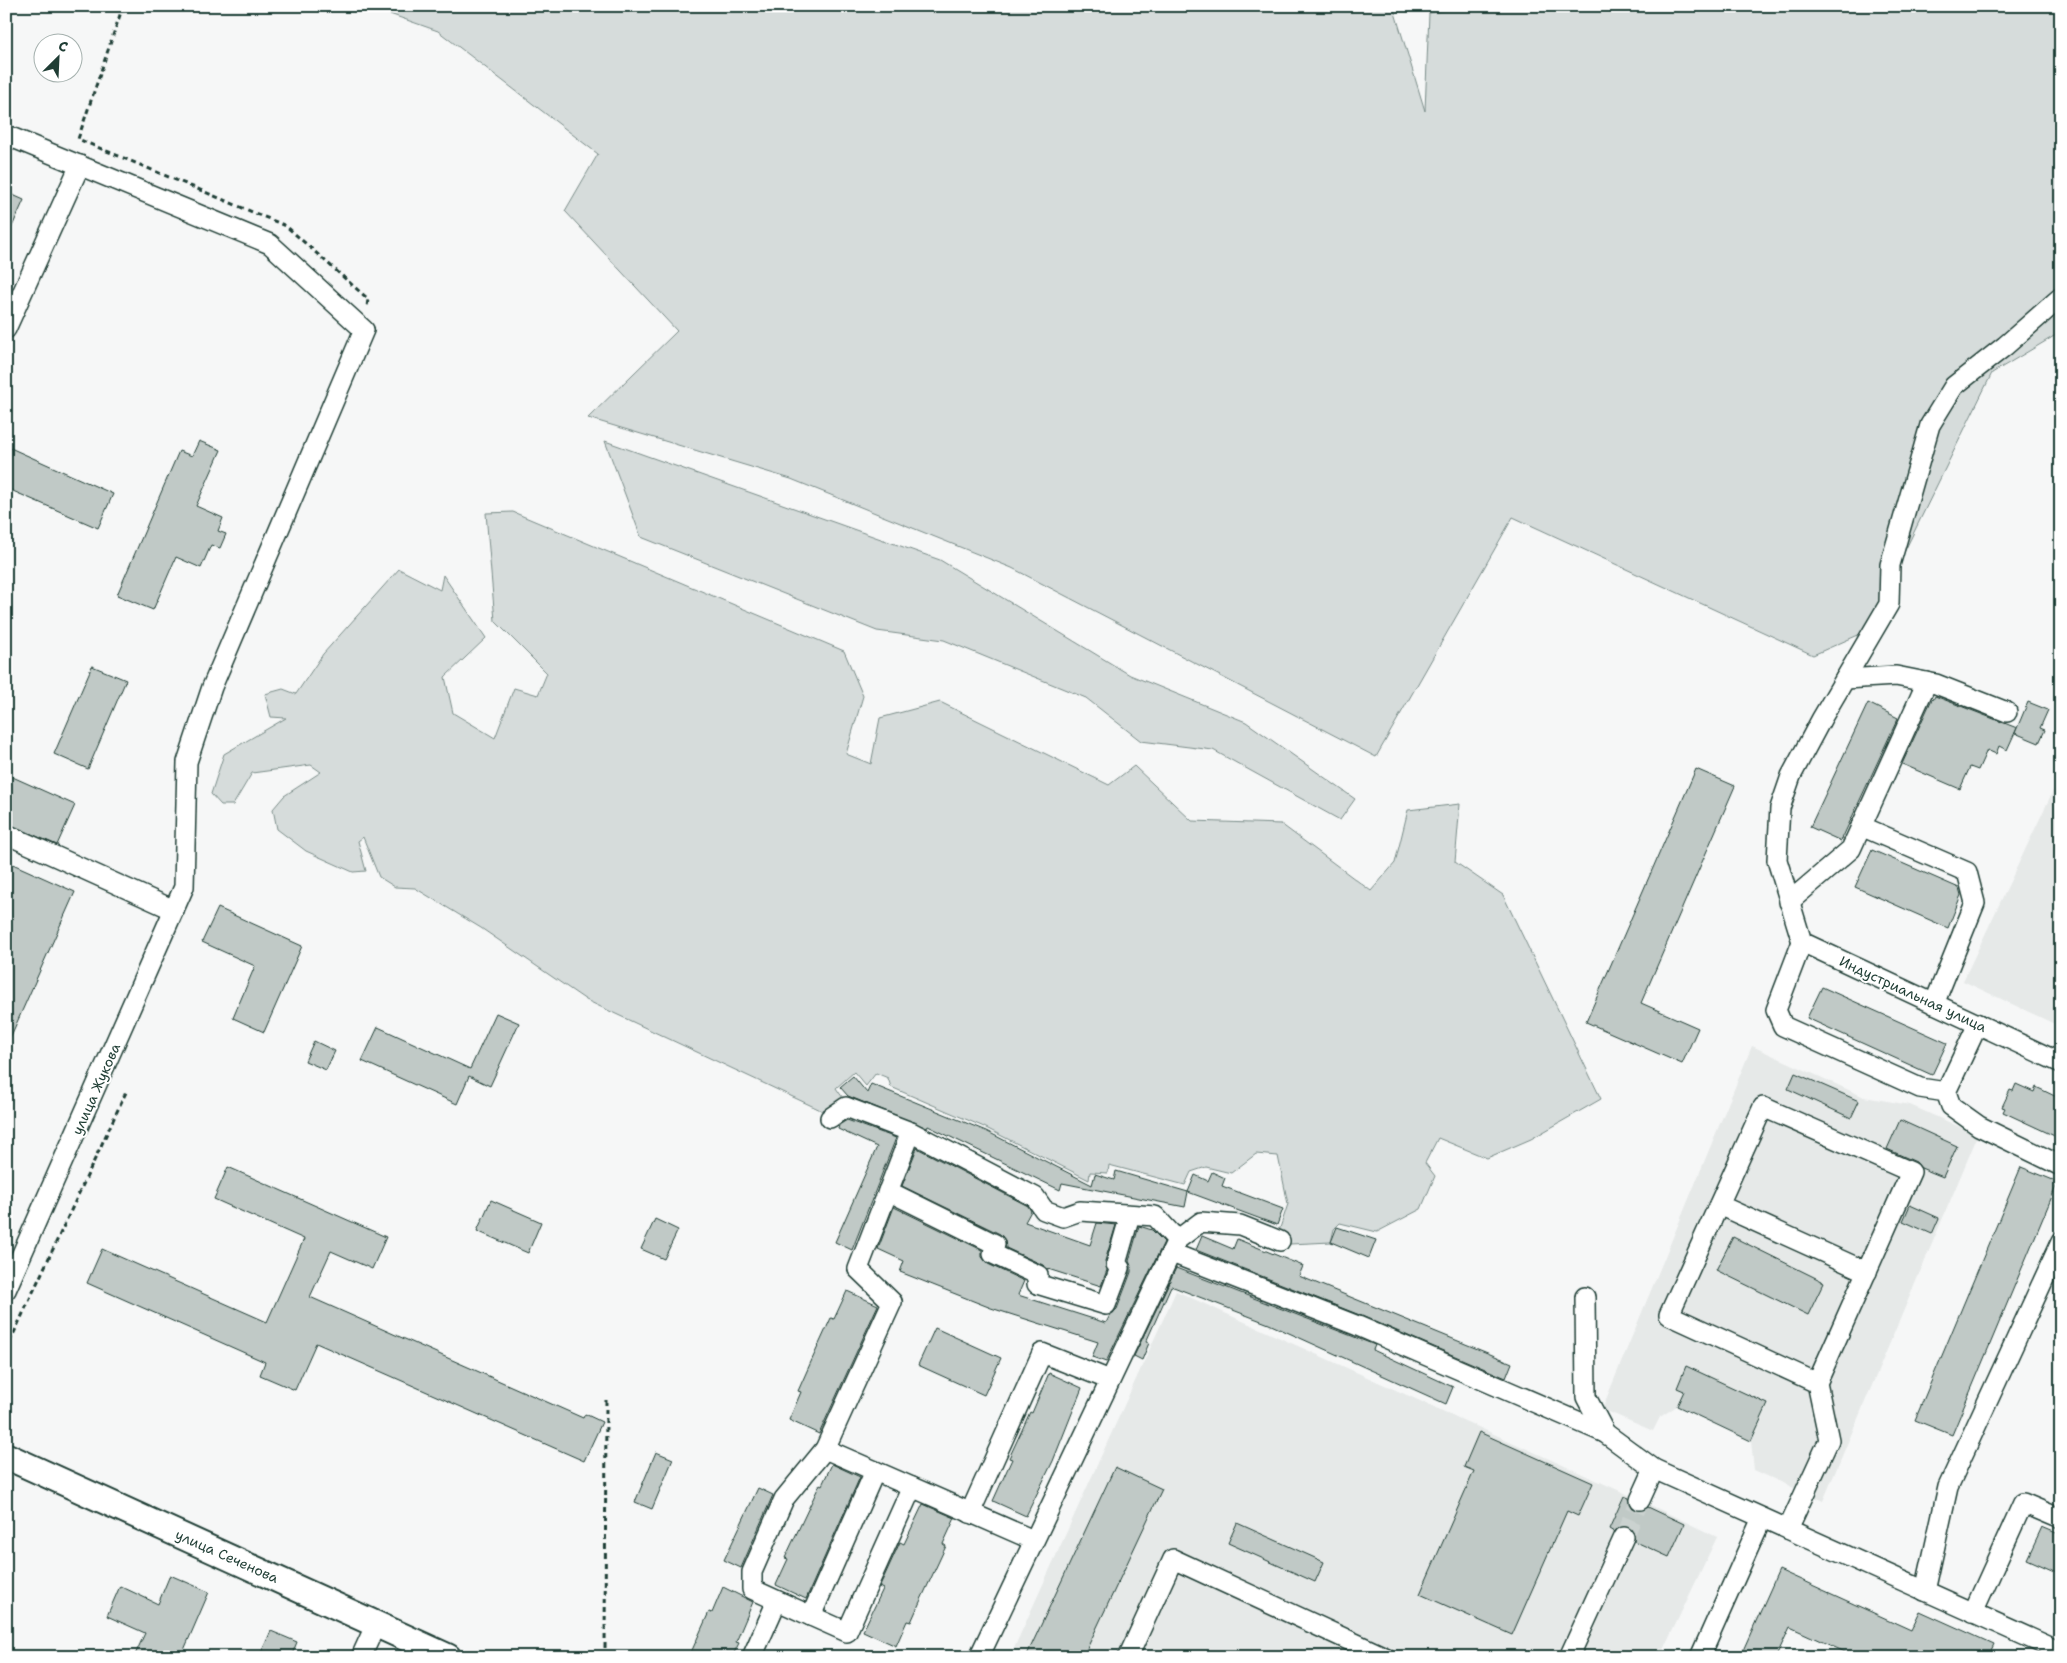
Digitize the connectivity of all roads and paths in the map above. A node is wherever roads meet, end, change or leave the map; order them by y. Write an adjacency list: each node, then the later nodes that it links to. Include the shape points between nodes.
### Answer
1 (123, 6): 6 (path, via 78,139 286,226 368,299)
2 (6, 135): 3 (street)
3 (80, 165): 5 (street); 6 (street, via 270,244)
4 (2061, 297): 7 (street, via 1954,386 1930,424 1890,565 1890,604)
5 (6, 330)
6 (364, 330): 13 (street, улица Жукова, via 212,686 187,762 184,887)
7 (1845, 679): 8 (street, via 1896,676); 12 (street, via 1791,776 1780,808 1777,860)
8 (1927, 682): 9 (street); 10 (street)
9 (2007, 712)
10 (1861, 826): 12 (street, via 1851,849); 15 (street, via 1967,872 1976,903)
11 (6, 834): 13 (street)
12 (1790, 902): 14 (street)
13 (174, 910): 30 (street, улица Жукова)
14 (1802, 942): 15 (street, Индустриальная улица); 19 (street, via 1776,1010 1783,1026 1920,1088)
15 (1934, 1004): 16 (street, Индустриальная улица)
16 (1978, 1024): 17 (street, Индустриальная улица); 19 (street)
17 (2061, 1063)
18 (127, 1090): 32 (path)
19 (1946, 1092): 22 (street, via 1951,1106 1979,1126)
20 (830, 1118): 21 (street, via 846,1107)
21 (911, 1132): 23 (street); 25 (street, via 1035,1197 1044,1210 1063,1217 1080,1211)
22 (2061, 1166)
23 (888, 1191): 25 (street, via 995,1244 994,1254 1038,1275 1037,1284 1106,1305 1120,1268 1116,1264); 37 (street, via 858,1268 892,1302)
24 (1719, 1204): 29 (street); 29 (street, via 1763,1107 1911,1172); 34 (street, via 1669,1316)
25 (1130, 1215): 28 (street, via 1155,1216)
26 (1280, 1241): 28 (street, via 1240,1225 1201,1222)
27 (2061, 1242): 49 (street, via 1948,1487)
28 (1174, 1247): 33 (street); 36 (street)
29 (1867, 1272): 34 (street)
30 (6, 1290)
31 (1585, 1297): 36 (street, via 1586,1397)
32 (6, 1350)
33 (1110, 1380): 43 (street, via 1042,1353); 48 (street)
34 (1817, 1383): 46 (street, via 1829,1440)
35 (606, 1399): 57 (path)
36 (1605, 1433): 39 (street)
37 (825, 1449): 40 (street); 50 (street, via 784,1499 752,1572 752,1589)
38 (6, 1456): 53 (main road, улица Сеченова)
39 (1654, 1469): 42 (street); 44 (street)
40 (875, 1471): 41 (street); 52 (street)
41 (912, 1487): 43 (street); 52 (street, via 847,1632)
42 (1640, 1500)
43 (970, 1513): 48 (street)
44 (1762, 1518): 46 (street); 63 (street)
45 (2061, 1520): 51 (street, via 2023,1503)
46 (1788, 1530): 49 (street)
47 (1624, 1538): 62 (street)
48 (1033, 1540): 59 (street)
49 (1925, 1591): 51 (street)
50 (777, 1601): 52 (street); 58 (street)
51 (1973, 1613): 54 (street)
52 (811, 1616)
53 (376, 1624): 55 (street); 56 (main road, улица Сеченова)
54 (2061, 1652)
55 (361, 1657)
56 (448, 1657)
57 (606, 1657)
58 (752, 1657)
59 (979, 1657)
60 (1128, 1657): 61 (street, via 1173,1559)
61 (1385, 1657)
62 (1569, 1657)
63 (1700, 1657)

